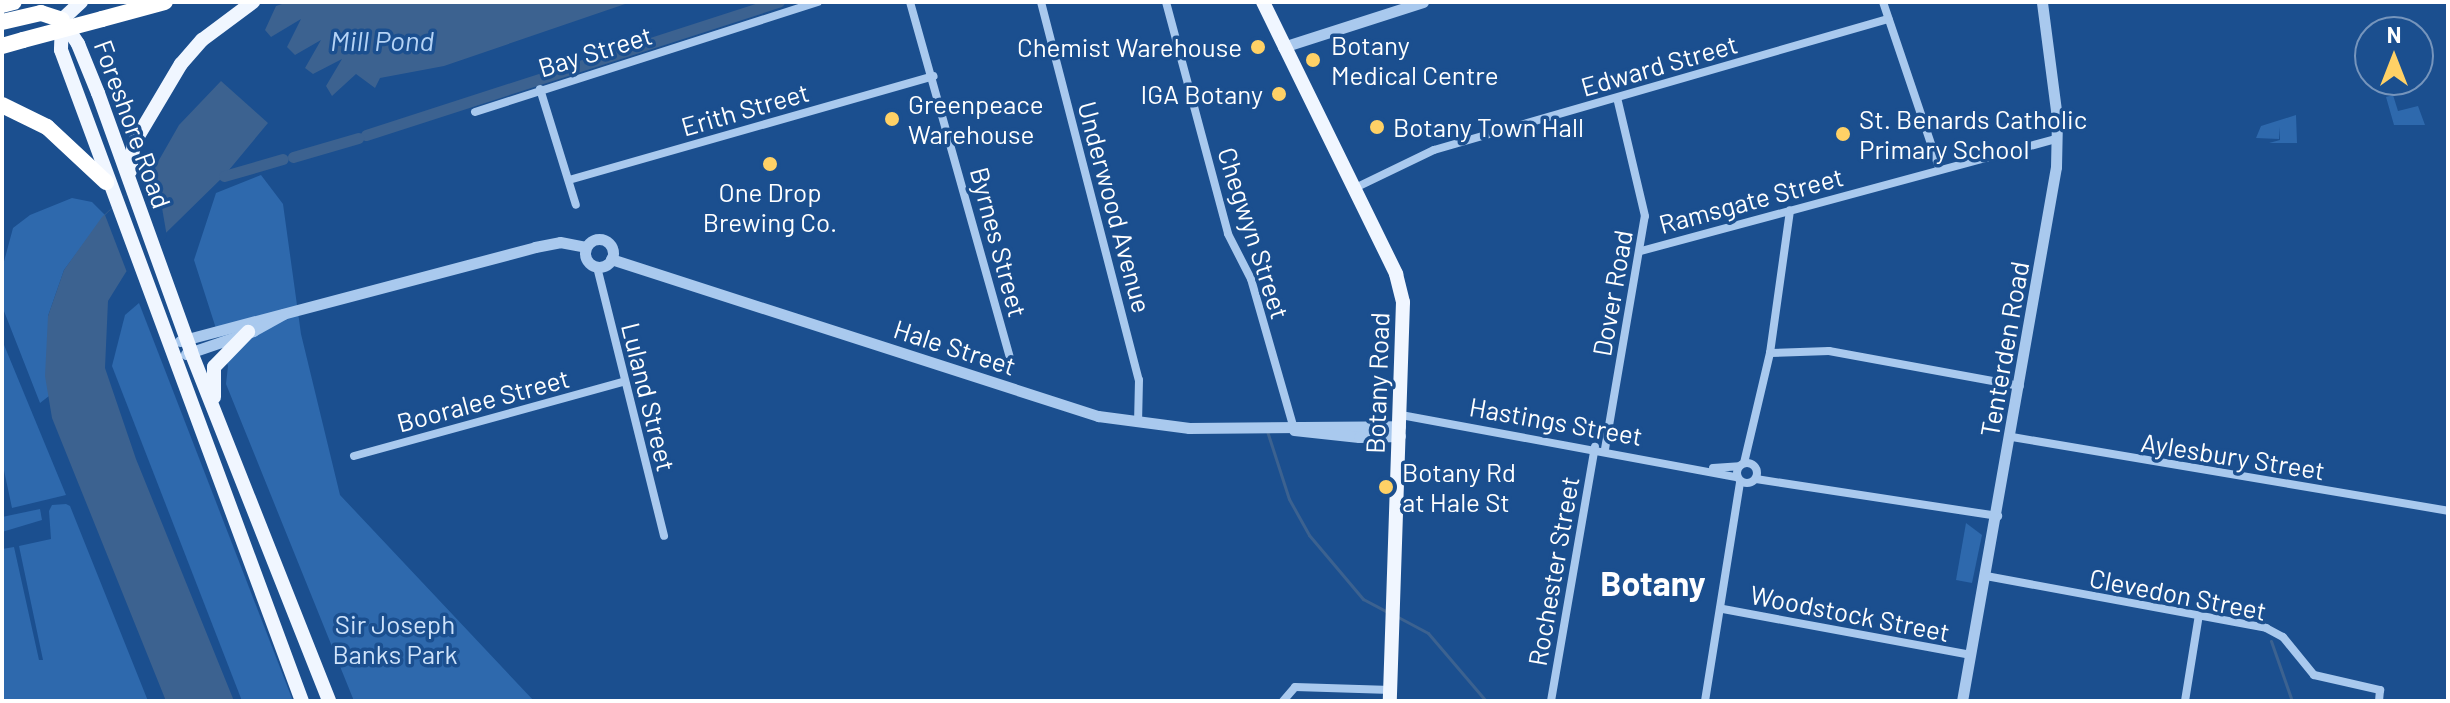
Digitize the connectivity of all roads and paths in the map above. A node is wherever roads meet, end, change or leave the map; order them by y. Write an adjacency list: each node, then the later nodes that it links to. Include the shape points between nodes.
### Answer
1 (14, 2): 13 (highway)
2 (81, 2): 15 (main road)
3 (818, 2): 20 (street, Bay Street)
4 (910, 2): 19 (street, Byrnes Street)
5 (1041, 2): 45 (street, Underwood Avenue, via 1141,394)
6 (1166, 2): 47 (street, Chegwyn Street, via 1228,234 1251,279)
7 (1263, 2): 18 (main road, Botany Road)
8 (1423, 2): 18 (street)
9 (1883, 2): 14 (street)
10 (2042, 2): 24 (street, Tenterden Road)
11 (251, 3): 28 (main road, via 196,46 134,143)
12 (158, 4): 17 (highway, bridge)
13 (2, 5)
14 (1889, 19): 21 (street, Edward Street); 25 (street)
15 (62, 20): 16 (highway, via 41,13); 27 (main road, Foreshore Road, via 59,44 107,170); 28 (main road, Foreshore Road, via 78,44)
16 (2, 22)
17 (2, 46)
18 (1283, 47): 29 (main road, Botany Road)
19 (933, 76): 26 (street, Erith Street); 41 (street, Byrnes Street)
20 (540, 89): 23 (street, Bay Street); 26 (street)
21 (1617, 98): 29 (street, Edward Street, via 1434,150); 33 (street, Dover Road, via 1645,216)
22 (2, 105): 27 (highway, via 47,127)
23 (475, 112)
24 (2057, 139): 25 (street, Ramsgate Street); 43 (street, Tenterden Road)
25 (1940, 170): 31 (street, Ramsgate Street)
26 (569, 180): 30 (street)
27 (106, 182): 39 (main road, Foreshore Road)
28 (132, 187): 38 (main road, Foreshore Road)
29 (1352, 190): 46 (main road, Botany Road, via 1401,288)
30 (576, 205)
31 (1790, 210): 33 (street, Ramsgate Street); 40 (street)
32 (586, 247): 34 (street, Hale Street, via 605,241); 35 (street, via 586,260); 36 (street, via 560,242 535,247)
33 (1641, 251): 50 (street, Dover Road)
34 (611, 259): 35 (street); 45 (street, Hale Street, via 1098,416)
35 (597, 267): 42 (street, Luland Street)
36 (284, 313): 37 (street); 38 (street)
37 (248, 332): 38 (street); 44 (main road, via 212,372)
38 (189, 345): 39 (street); 44 (main road, Foreshore Road)
39 (172, 351): 62 (main road, Foreshore Road)
40 (1770, 353): 43 (street, via 1829,351); 52 (street)
41 (1009, 355)
42 (622, 382): 51 (street, Booralee Street); 55 (street, Luland Street)
43 (2020, 386): 48 (street, Tenterden Road)
44 (217, 413): 63 (main road, Foreshore Road)
45 (1139, 417): 47 (street, Hale Street)
46 (1400, 425): 47 (street, Hale Street); 49 (street, Hastings Street); 60 (main road, Botany Road)
47 (1294, 429)
48 (2012, 437): 53 (street, Aylesbury Street); 54 (street, Tenterden Road)
49 (1595, 447): 50 (street, Hastings Street); 64 (street, Rochester Street)
50 (1605, 449): 52 (street, Hastings Street)
51 (354, 456)
52 (1747, 473): 54 (street, Hastings Street); 57 (street)
53 (2448, 511)
54 (1998, 516): 56 (street, Tenterden Road)
55 (664, 536)
56 (1986, 576): 58 (street, Clevedon Street); 59 (street, Tenterden Road)
57 (1723, 609): 59 (street, Woodstock Street); 65 (street)
58 (2199, 615): 67 (street); 68 (street, Clevedon Street, via 2266,628 2283,637 2314,675 2380,690)
59 (1970, 655): 66 (street, Tenterden Road)
60 (1390, 696): 61 (street, via 1295,687)
61 (1283, 699)
62 (302, 701)
63 (329, 701)
64 (1551, 701)
65 (1705, 701)
66 (1962, 701)
67 (2185, 701)
68 (2379, 701)

